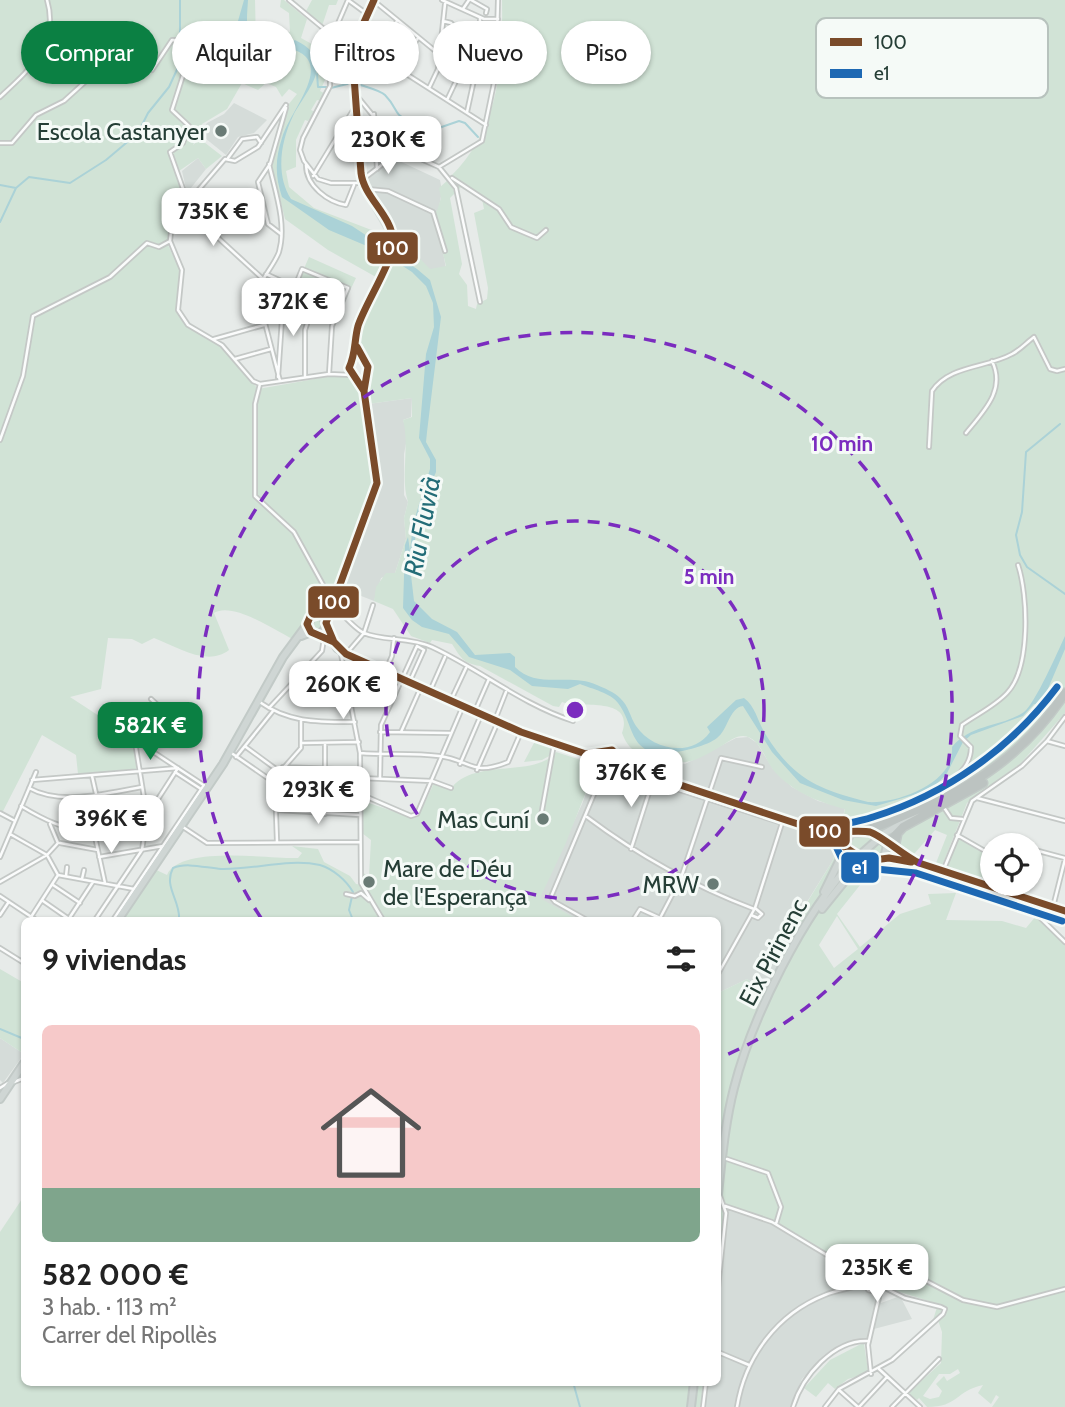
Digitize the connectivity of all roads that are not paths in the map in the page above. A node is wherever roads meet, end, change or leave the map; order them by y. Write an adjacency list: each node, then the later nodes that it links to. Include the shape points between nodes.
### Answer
1 (47, 0): 34 (street, via 49,30 40,58)
2 (289, 0): 17 (street)
3 (348, 0): 12 (street); 18 (street)
4 (442, 0): 9 (street)
5 (470, 0): 10 (street); 11 (street, via 487,9)
6 (498, 0): 15 (street)
7 (374, 1): 12 (street); 20 (street)
8 (450, 1): 9 (street); 10 (street)
9 (445, 4): 16 (street)
10 (463, 9): 13 (street)
11 (486, 13): 13 (street); 14 (street)
12 (367, 14): 19 (street)
13 (481, 18): 14 (street); 22 (street)
14 (488, 19): 15 (street)
15 (498, 19)
16 (442, 20): 21 (street)
17 (314, 21)
18 (339, 21)
19 (363, 21)
20 (397, 21)
21 (445, 21)
22 (481, 21)
23 (419, 39): 24 (street)
24 (433, 49)
25 (419, 82): 32 (street)
26 (433, 82): 32 (street)
27 (330, 84): 45 (street, via 303,138 300,150)
28 (354, 84): 33 (street)
29 (455, 84): 35 (street)
30 (473, 84): 37 (street)
31 (493, 84): 39 (street)
32 (429, 88): 35 (street)
33 (355, 94): 36 (street); 38 (street)
34 (0, 97)
35 (447, 100): 37 (street)
36 (356, 106): 48 (street); 50 (street)
37 (467, 112): 39 (street)
38 (374, 114): 42 (street); 47 (street)
39 (486, 125): 46 (street, via 478,146)
40 (0, 143): 53 (street, via 12,143 36,116 77,90 110,41 118,41 152,70 175,40 186,41 186,66 172,110 189,126 183,143 170,152)
41 (261, 143): 43 (street, via 247,156); 43 (street, via 257,137 242,139); 44 (street, via 286,105)
42 (401, 150): 46 (street); 47 (street)
43 (229, 159): 53 (street, via 207,179)
44 (269, 164): 55 (street); 55 (street, via 258,182 268,224)
45 (306, 165): 48 (street); 51 (street, via 315,187 331,202 345,205)
46 (439, 167): 49 (street)
47 (377, 169): 50 (street)
48 (313, 176): 51 (street)
49 (449, 176): 54 (street, via 499,209 511,227 537,238); 62 (street, via 461,203)
50 (362, 181): 51 (street); 52 (street)
51 (354, 185)
52 (367, 189): 57 (street, via 388,191 433,212); 69 (street, via 394,235 394,243 357,331)
53 (189, 206): 56 (street, via 175,222); 59 (street, via 192,214)
54 (546, 230)
55 (281, 234): 58 (street, via 279,251)
56 (170, 241): 66 (street, via 182,270 177,303 180,315 194,330); 87 (street, via 159,247 147,243 110,277 33,316 23,376)
57 (445, 251)
58 (266, 274): 59 (street); 60 (street)
59 (263, 279): 65 (street, via 258,296)
60 (294, 287): 61 (street); 64 (street, via 302,269 348,288)
61 (290, 295): 63 (street); 67 (street)
62 (480, 302)
63 (313, 305): 64 (street); 81 (street, via 305,330)
64 (337, 315): 78 (street, via 331,333)
65 (264, 325): 66 (street); 68 (street)
66 (214, 339): 71 (street)
67 (279, 341): 68 (street); 80 (street)
68 (269, 343): 70 (street)
69 (357, 347): 72 (street); 73 (street)
70 (271, 349): 71 (street); 80 (street)
71 (235, 359): 84 (street, via 253,382)
72 (354, 360): 73 (street); 75 (street)
73 (364, 360): 79 (street)
74 (992, 361): 76 (street, via 1015,353 1035,337 1050,369); 86 (street, via 998,387); 88 (street, via 961,370 937,384 930,403)
75 (349, 366): 77 (street); 82 (street)
76 (1065, 369)
77 (339, 373): 78 (street); 82 (street)
78 (329, 374): 81 (street)
79 (366, 375): 82 (street); 85 (street)
80 (278, 377): 83 (street)
81 (304, 377): 83 (street)
82 (353, 377): 85 (street)
83 (280, 381): 84 (street)
84 (260, 384): 90 (street, via 255,404 255,495 297,536)
85 (364, 391): 90 (street, via 377,483)
86 (966, 433)
87 (0, 440)
88 (929, 447)
89 (1018, 565): 175 (street, via 1027,604 1023,652 1014,684 1007,694 962,725 960,736 969,745 971,756)
90 (333, 603): 92 (street); 94 (street); 96 (street)
91 (373, 605): 96 (street)
92 (320, 615): 93 (main road, via 312,616); 94 (main road)
93 (307, 624): 95 (main road); 98 (main road)
94 (326, 625): 97 (main road); 100 (main road)
95 (311, 632): 97 (main road); 98 (main road)
96 (364, 633): 99 (street); 102 (street)
97 (320, 635): 100 (main road); 117 (street, via 325,643 322,651)
98 (301, 636): 114 (main road)
99 (394, 637): 101 (street); 105 (street)
100 (334, 642): 102 (main road)
101 (418, 644): 104 (street); 107 (street); 107 (street, via 424,650)
102 (343, 652): 105 (main road); 124 (street)
103 (445, 657): 109 (street)
104 (466, 668): 106 (street); 113 (street)
105 (384, 672): 107 (main road)
106 (489, 678): 110 (street); 119 (street)
107 (406, 681): 108 (main road); 125 (street)
108 (421, 687): 109 (main road); 126 (street)
109 (429, 691): 113 (main road)
110 (506, 692): 122 (street); 123 (street)
111 (1065, 693): 165 (highway, Eix Pirinenc, via 1033,735)
112 (151, 699): 130 (street, via 164,711)
113 (450, 700): 116 (main road)
114 (258, 701): 117 (street); 140 (main road)
115 (1065, 703): 165 (highway, Eix Pirinenc, via 1028,746)
116 (463, 706): 119 (main road); 128 (street)
117 (268, 708): 118 (street)
118 (274, 711): 121 (street); 137 (street)
119 (478, 713): 122 (main road); 145 (street)
120 (1065, 717): 131 (street)
121 (301, 721): 124 (street); 133 (street)
122 (496, 721): 127 (main road); 150 (street)
123 (573, 721)
124 (355, 722): 132 (street)
125 (380, 732): 126 (street); 142 (street)
126 (401, 732): 128 (street)
127 (521, 732): 135 (main road); 150 (street, via 508,762)
128 (451, 733): 143 (street)
129 (126, 734): 130 (street)
130 (136, 740): 151 (street); 155 (street)
131 (1047, 741): 136 (street); 176 (street, via 1022,766)
132 (359, 742): 134 (street); 139 (street)
133 (301, 743): 134 (street); 147 (street)
134 (325, 743): 149 (street)
135 (554, 744): 141 (main road); 185 (street)
136 (1065, 746)
137 (244, 747): 140 (street); 156 (street)
138 (599, 752): 141 (main road); 144 (main road); 146 (main road, via 612,750)
139 (360, 753): 142 (street); 152 (street)
140 (233, 754): 166 (street); 168 (main road)
141 (586, 754): 144 (main road)
142 (380, 755): 143 (street); 160 (street)
143 (441, 756): 145 (street); 164 (street)
144 (595, 762): 153 (main road)
145 (460, 764): 150 (street)
146 (618, 764): 157 (main road); 161 (main road)
147 (283, 767): 149 (street); 156 (street)
148 (762, 767): 174 (street, via 721,758)
149 (326, 768): 152 (street); 172 (street)
150 (477, 769)
151 (176, 770): 155 (street); 168 (street); 184 (street)
152 (360, 770): 159 (street)
153 (599, 770): 157 (main road); 163 (street)
154 (36, 772): 162 (street)
155 (139, 772): 158 (street); 167 (street)
156 (280, 772): 166 (street)
157 (607, 774): 163 (street)
158 (92, 776): 162 (street); 173 (street)
159 (360, 778): 160 (street); 171 (street)
160 (380, 778): 164 (street)
161 (653, 779): 174 (main road); 211 (street)
162 (32, 780): 169 (street)
163 (600, 780): 186 (street)
164 (432, 781): 170 (street); 171 (street, via 420,809 411,816)
165 (978, 783): 194 (highway); 196 (highway); 261 (main road, Eix Pirinenc, bridge, via 885,834 853,861)
166 (275, 785): 172 (street); 180 (street)
167 (142, 787): 173 (street); 184 (street)
168 (204, 787): 193 (main road); 207 (street)
169 (29, 788): 173 (street, via 46,796); 177 (street)
170 (451, 788)
171 (359, 789): 172 (street); 183 (street)
172 (326, 790): 182 (street)
173 (96, 794): 178 (street)
174 (707, 796): 190 (main road); 228 (street)
175 (941, 798)
176 (977, 798): 187 (street); 191 (street)
177 (22, 806): 189 (street); 192 (street)
178 (99, 807): 188 (street, via 117,805); 195 (street, via 82,814)
179 (945, 809): 187 (street, via 951,817)
180 (277, 810): 182 (street); 205 (street)
181 (0, 813): 189 (street)
182 (325, 814): 183 (street)
183 (360, 815): 203 (street)
184 (147, 816): 188 (street); 212 (street)
185 (541, 816)
186 (587, 817): 211 (street); 257 (street, via 551,897)
187 (962, 819): 201 (street)
188 (135, 820): 197 (street)
189 (15, 821): 200 (street)
190 (782, 821): 198 (main road); 246 (street)
191 (1065, 821)
192 (50, 824): 195 (street); 204 (street)
193 (181, 826): 205 (street, via 207,844); 254 (main road)
194 (903, 827): 206 (highway); 214 (highway, via 895,842)
195 (70, 828): 197 (street)
196 (865, 830): 199 (main road); 206 (main road)
197 (94, 831): 210 (street)
198 (819, 831): 199 (main road); 202 (main road)
199 (852, 833): 208 (main road)
200 (10, 834): 215 (street); 216 (street)
201 (957, 835): 209 (street); 225 (street)
202 (832, 838): 208 (main road); 222 (main road, via 841,854)
203 (360, 842): 205 (street); 244 (street, via 360,883)
204 (58, 843): 210 (street); 215 (street)
205 (277, 843)
206 (887, 845): 214 (main road); 218 (main road)
207 (163, 846): 212 (street); 236 (street)
208 (846, 846): 220 (main road); 222 (main road)
209 (980, 848)
210 (98, 849): 217 (street)
211 (631, 849): 228 (street)
212 (142, 850): 217 (street); 235 (street)
213 (1043, 853): 219 (street)
214 (900, 854): 221 (main road)
215 (47, 855): 226 (street); 232 (street)
216 (0, 857)
217 (99, 857): 233 (street)
218 (881, 859): 220 (main road); 221 (main road)
219 (1065, 859): 245 (street)
220 (866, 861): 264 (main road, via 831,897)
221 (919, 863): 225 (main road)
222 (839, 866): 261 (main road)
223 (67, 867): 227 (street)
224 (84, 870): 229 (street)
225 (943, 871): 231 (main road)
226 (58, 875): 227 (street); 234 (street)
227 (66, 876): 229 (street)
228 (681, 878): 246 (street); 260 (street)
229 (82, 879): 230 (street)
230 (94, 881): 233 (street); 243 (street)
231 (980, 881)
232 (0, 882)
233 (105, 883): 235 (street)
234 (52, 884): 241 (street); 243 (street)
235 (119, 886): 236 (street); 253 (street)
236 (134, 889): 255 (street)
237 (346, 894): 244 (street, via 361,893)
238 (0, 896): 242 (street)
239 (1017, 896): 262 (street)
240 (1019, 896): 245 (main road)
241 (42, 900): 250 (street); 251 (street)
242 (9, 902): 248 (street); 250 (street)
243 (79, 903): 252 (street)
244 (374, 905): 256 (street)
245 (1053, 907): 247 (main road)
246 (754, 909): 249 (street); 249 (street, via 762,915)
247 (1065, 911)
248 (0, 915)
249 (751, 915): 266 (street)
250 (31, 917)
251 (65, 917)
252 (71, 917)
253 (97, 917)
254 (118, 917)
255 (118, 917)
256 (381, 917)
257 (582, 917)
258 (635, 917): 259 (street, via 640,909)
259 (655, 917)
260 (660, 917)
261 (805, 928): 264 (main road, Eix Pirinenc)
262 (1065, 942)
263 (0, 948): 265 (street)
264 (788, 960): 272 (main road, Eix Pirinenc, via 738,1074)
265 (21, 961)
266 (721, 969)
267 (21, 1067): 269 (main road)
268 (0, 1082): 269 (street)
269 (6, 1086): 270 (main road)
270 (0, 1099)
271 (727, 1158): 276 (street, via 768,1173 782,1209)
272 (721, 1167)
273 (721, 1196): 274 (street)
274 (726, 1206): 275 (street); 277 (street)
275 (742, 1213): 276 (street); 277 (street, via 729,1215)
276 (776, 1224): 281 (street)
277 (724, 1227): 278 (street)
278 (721, 1258)
279 (888, 1276): 280 (street); 283 (street); 285 (street, via 908,1271 963,1300 997,1307)
280 (877, 1278): 281 (street); 283 (street)
281 (867, 1281): 282 (street); 284 (street)
282 (855, 1286): 284 (street); 291 (street, via 825,1294 794,1311 766,1338)
283 (881, 1287): 286 (street); 287 (street); 292 (street, via 945,1309 935,1323)
284 (867, 1289): 286 (street)
285 (1065, 1289)
286 (872, 1293): 287 (street)
287 (877, 1303): 288 (street)
288 (869, 1341): 293 (street); 302 (street, via 847,1346 820,1364 802,1385)
289 (721, 1353): 291 (street)
290 (939, 1359): 298 (street)
291 (750, 1365): 301 (street)
292 (879, 1369): 293 (street); 294 (street)
293 (871, 1374): 297 (street)
294 (887, 1377): 298 (street); 304 (street)
295 (694, 1386): 299 (main road)
296 (706, 1386): 300 (street)
297 (839, 1390): 303 (street); 304 (street)
298 (905, 1393): 305 (street); 306 (street)
299 (691, 1407)
300 (703, 1407)
301 (737, 1407)
302 (793, 1407)
303 (825, 1407)
304 (858, 1407)
305 (892, 1407)
306 (920, 1407)

